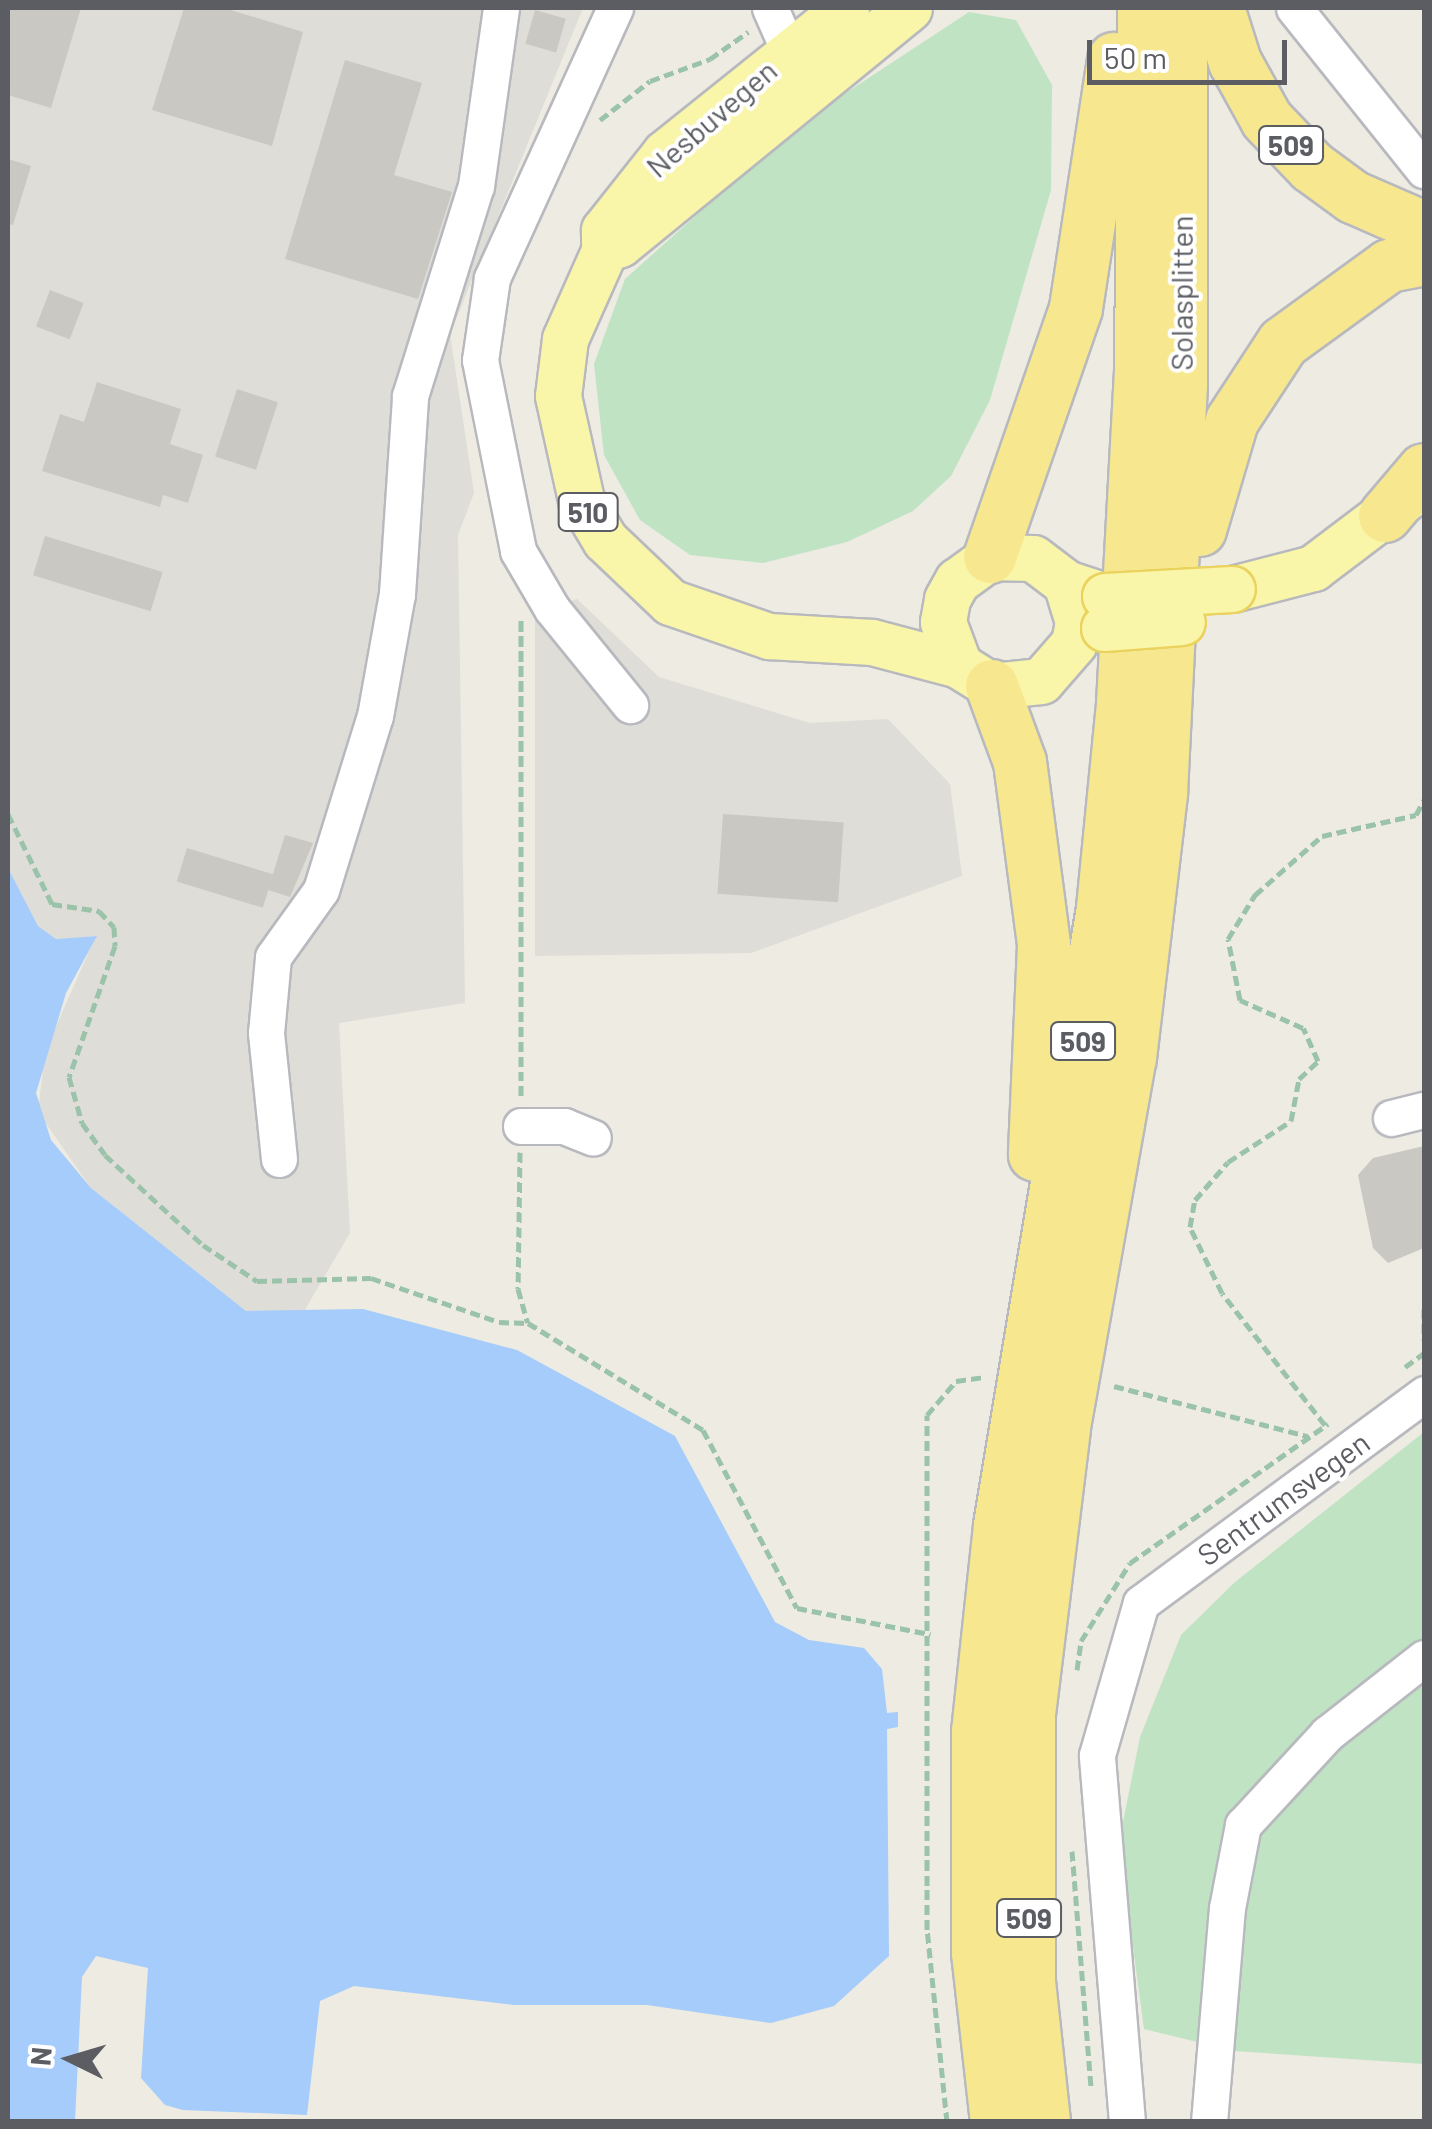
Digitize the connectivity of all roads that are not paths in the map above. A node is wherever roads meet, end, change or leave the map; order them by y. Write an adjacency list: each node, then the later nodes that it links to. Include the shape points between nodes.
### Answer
1 (502, 8): 30 (street, via 476,186 410,396 397,594 376,716 320,890 273,957 266,1033)
2 (615, 8): 27 (street, via 492,278 482,376 518,551 552,609)
3 (770, 8): 11 (street)
4 (909, 8): 12 (main road)
5 (1119, 8): 21 (highway, via 1102,176 1076,308)
6 (1144, 8): 22 (highway, Solasplitten / 509)
7 (1181, 8): 22 (highway, Solasplitten / 509, via 1181,385)
8 (1218, 8): 14 (highway, 509, via 1235,62 1267,120 1312,167 1354,197)
9 (1294, 8): 13 (street)
10 (836, 10): 11 (main road, Nesbuvegen / 510); 12 (street)
11 (789, 51): 12 (street); 15 (main road, Nesbuvegen / 510, via 645,175 604,230)
12 (834, 69): 15 (main road, via 620,244)
13 (1424, 170)
14 (1424, 228)
15 (604, 249): 25 (main road, 510, via 566,339 558,396 581,500 605,540 670,602 769,636)
16 (1424, 259): 18 (highway, 509, via 1389,266)
17 (1424, 283): 18 (highway)
18 (1350, 290): 22 (highway, 509, via 1283,343 1232,421 1201,514)
19 (1424, 470): 20 (highway)
20 (1411, 507): 22 (main road, via 1326,595)
21 (990, 557): 23 (main road, 510, via 957,581); 24 (main road, via 1033,558)
22 (1192, 586): 24 (main road, bridge); 32 (highway, 509, via 1102,908); 35 (highway, 509, via 1188,688 1161,793 1130,1058 1064,1428 1028,1714 1029,1982)
23 (947, 599): 25 (main road, 510); 26 (main road, via 946,633)
24 (1087, 613): 26 (main road, 510, via 1042,681)
25 (818, 639): 26 (main road, 510, via 917,650)
26 (976, 675): 32 (highway, 509, via 1020,762 1044,945 1038,1135 1004,1395)
27 (630, 704)
28 (520, 1126): 29 (street, via 564,1126)
29 (593, 1138)
30 (279, 1159)
31 (1424, 1394): 36 (street, Sentrumsvegen, via 1141,1603 1096,1754)
32 (1000, 1525): 34 (highway, 509, via 978,1732 976,1850)
33 (1424, 1658): 37 (street, via 1327,1734 1243,1825 1227,1908)
34 (997, 2122)
35 (1044, 2122)
36 (1127, 2122)
37 (1209, 2122)

